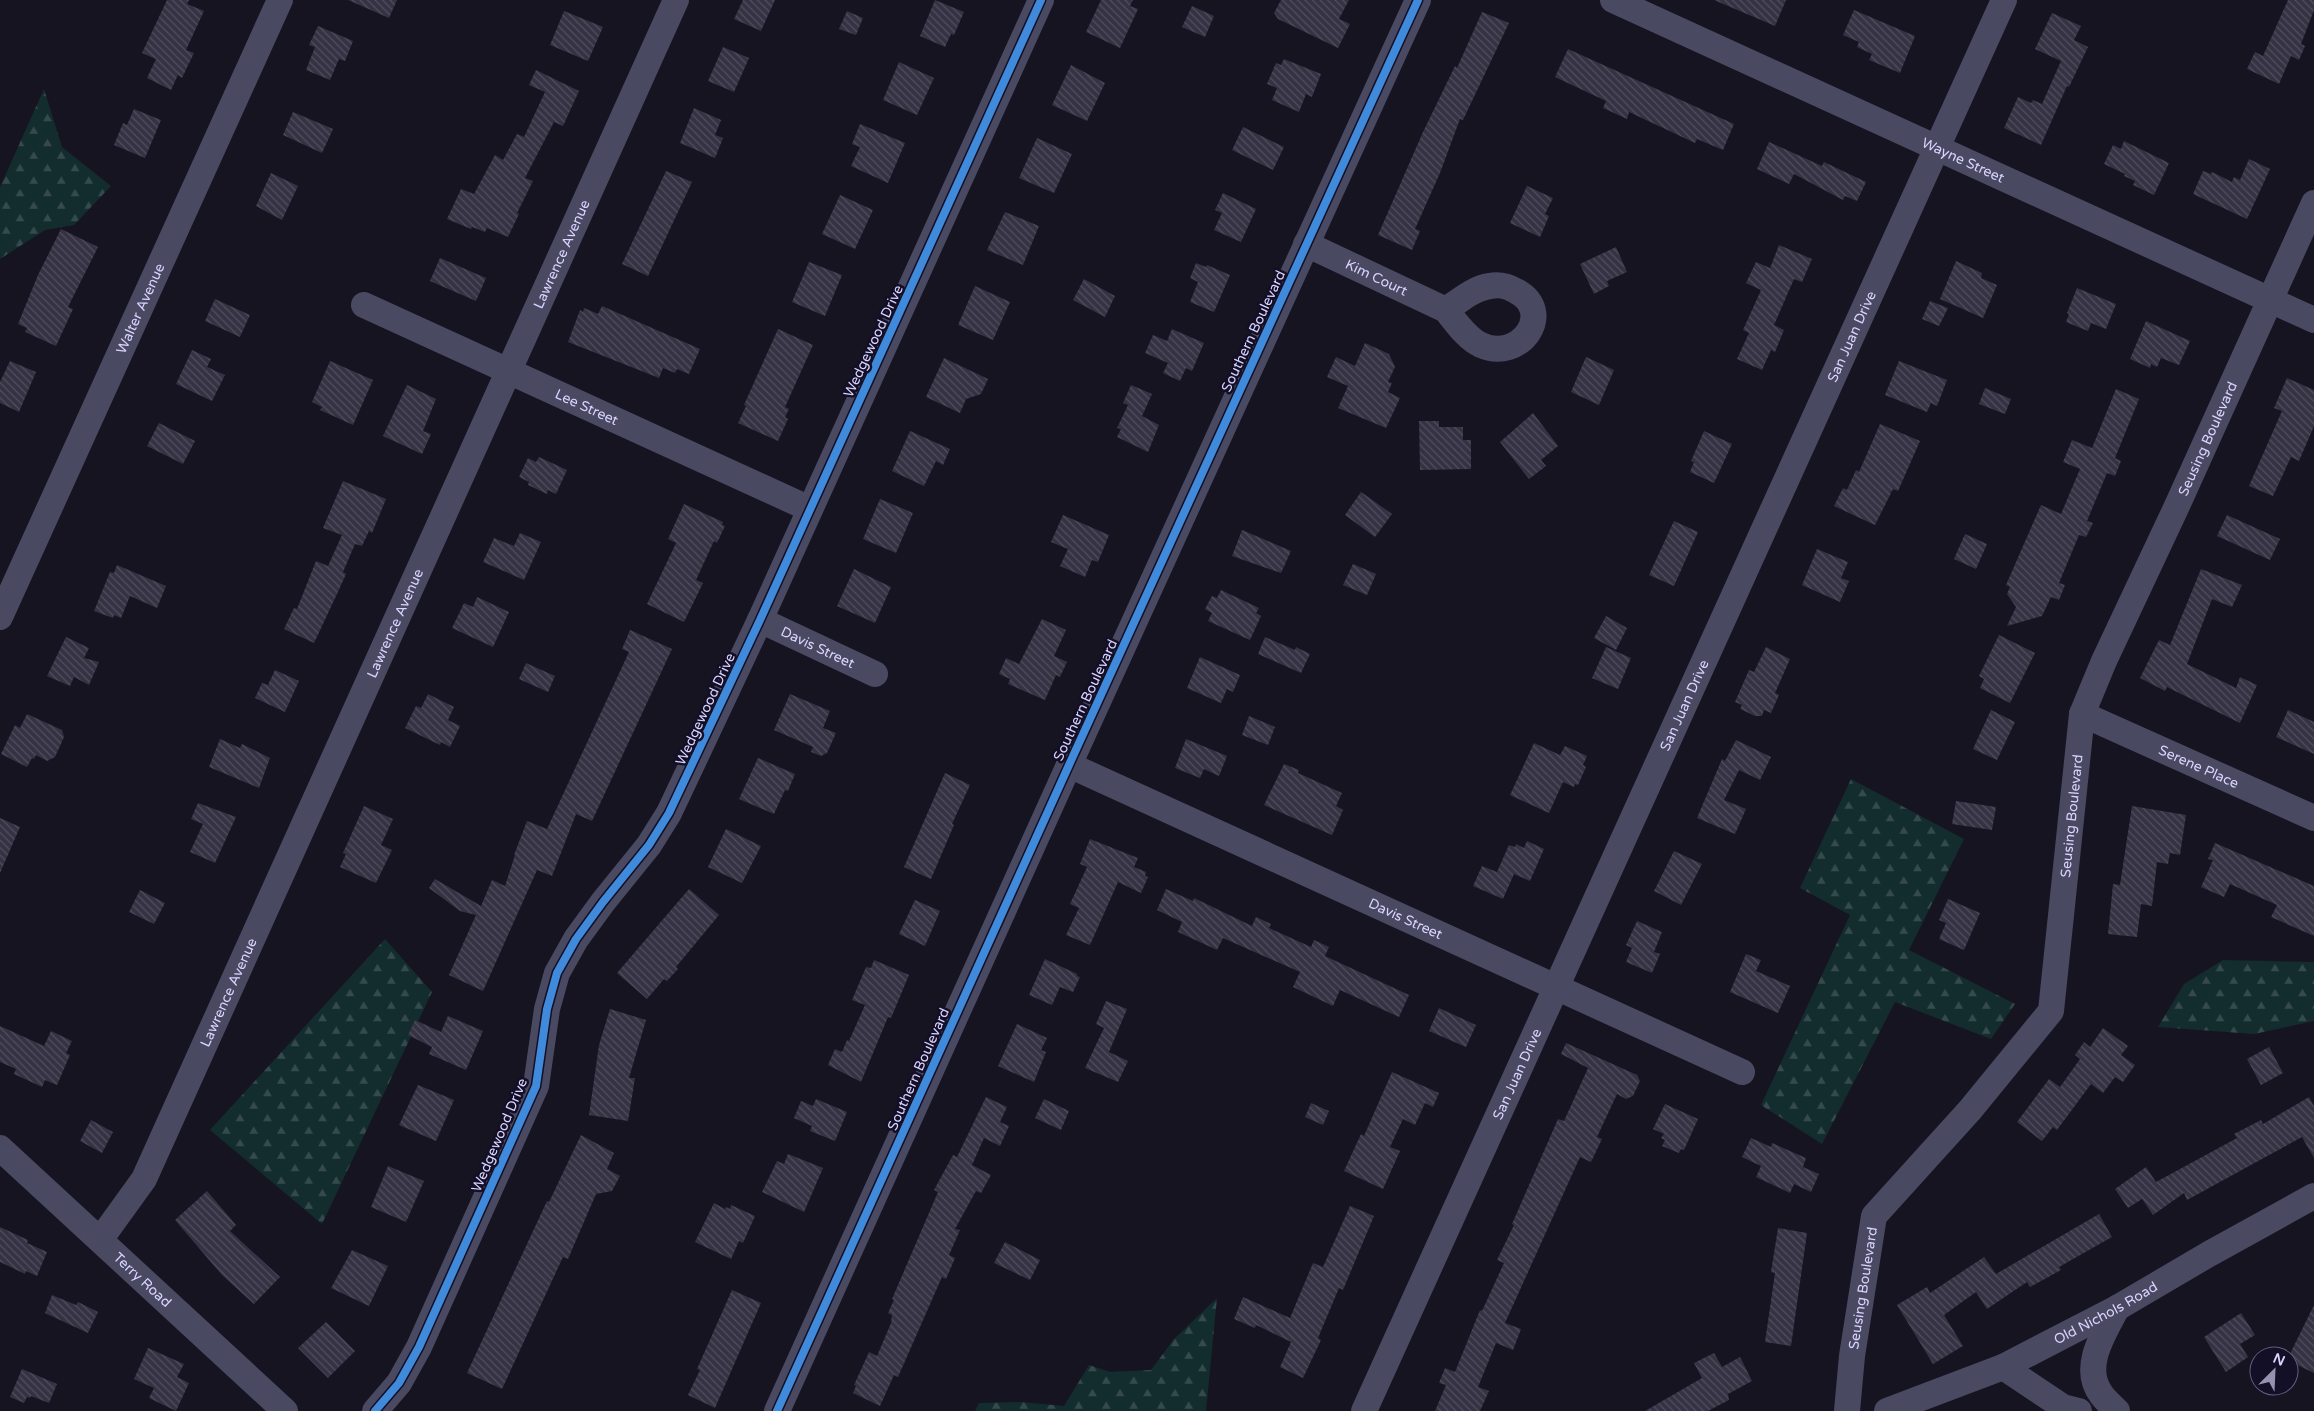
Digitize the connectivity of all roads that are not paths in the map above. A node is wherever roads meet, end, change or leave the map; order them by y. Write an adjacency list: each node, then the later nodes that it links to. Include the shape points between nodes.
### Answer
1 (280, 0): 16 (street, Walter Avenue)
2 (676, 0): 14 (street, Lawrence Avenue)
3 (1041, 0): 15 (street, Wedgewood Drive)
4 (1418, 0): 9 (street, Southern Boulevard)
5 (1612, 0): 7 (street, Wayne Street)
6 (2004, 0): 7 (street, San Juan Drive)
7 (1938, 148): 10 (street, Wayne Street); 22 (street, San Juan Drive)
8 (2314, 203): 10 (street, Seusing Boulevard)
9 (1306, 244): 12 (street, Kim Court); 20 (street, Southern Boulevard)
10 (2269, 299): 13 (street, Wayne Street); 19 (street, Seusing Boulevard)
11 (364, 305): 14 (street, Lee Street)
12 (1446, 310)
13 (2314, 320)
14 (507, 371): 15 (street, Lee Street); 26 (street, Lawrence Avenue, via 144,1179)
15 (810, 509): 17 (street, Wedgewood Drive)
16 (0, 617)
17 (760, 620): 18 (street, Davis Street); 30 (street, Wedgewood Drive, via 669,813 649,845 576,939 557,973 547,1009 536,1086 418,1348 400,1384)
18 (875, 674)
19 (2082, 714): 21 (street, Serene Place); 33 (street, Seusing Boulevard, via 2051,1011 1970,1110 1874,1216 1852,1356)
20 (1069, 764): 22 (street, Davis Street); 31 (street, Southern Boulevard)
21 (2314, 818)
22 (1556, 987): 23 (street, Davis Street); 32 (street, San Juan Drive)
23 (1742, 1072)
24 (0, 1148): 26 (street, Terry Road)
25 (2314, 1196): 27 (street, Old Nichols Road)
26 (100, 1240): 29 (street, Terry Road)
27 (2117, 1308): 28 (street, Old Nichols Road); 36 (street, via 2098,1345 2092,1369 2100,1393)
28 (2003, 1367): 34 (street, Old Nichols Road); 35 (street, via 2063,1407)
29 (286, 1411)
30 (375, 1411)
31 (777, 1411)
32 (1364, 1411)
33 (1847, 1411)
34 (1887, 1411)
35 (2079, 1411)
36 (2117, 1411)

